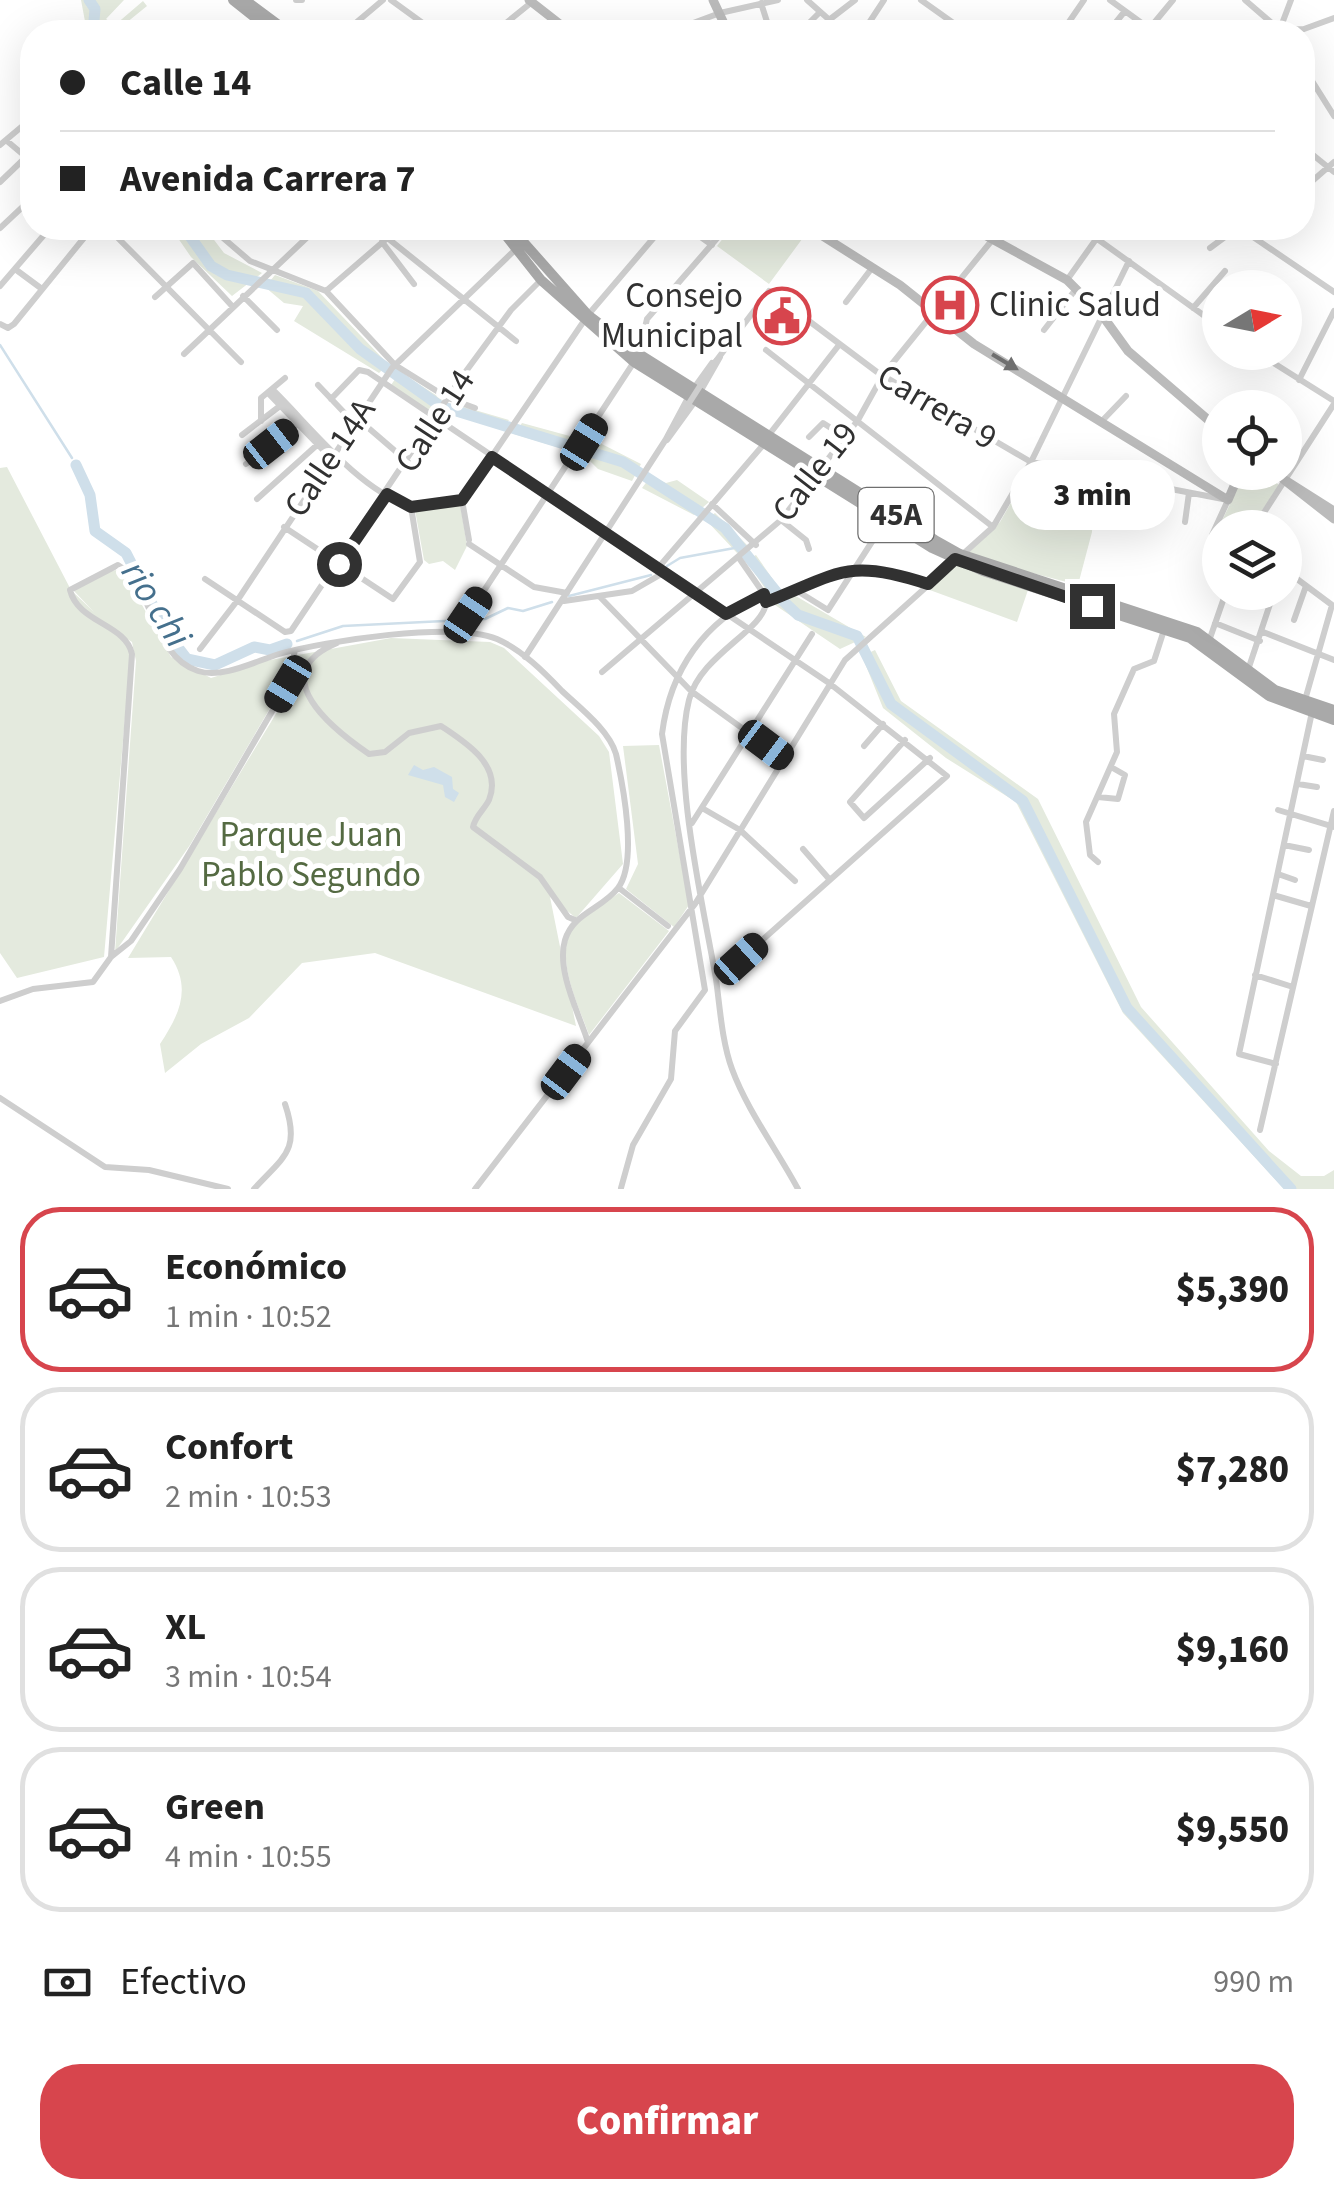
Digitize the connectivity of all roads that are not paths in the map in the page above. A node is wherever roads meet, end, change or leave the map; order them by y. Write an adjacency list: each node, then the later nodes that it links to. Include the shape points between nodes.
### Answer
1 (232, 0): 19 (main road)
2 (245, 0): 15 (main road)
3 (268, 0): 15 (street)
4 (383, 0): 21 (street)
5 (391, 0): 22 (street)
6 (713, 0): 18 (street)
7 (778, 0): 14 (street)
8 (807, 0): 17 (street)
9 (855, 0): 29 (street)
10 (921, 0): 30 (street)
11 (1110, 0): 16 (street)
12 (1245, 0): 33 (street)
13 (528, 2): 23 (street); 24 (street)
14 (762, 3): 18 (street); 27 (street)
15 (259, 10): 20 (main road)
16 (1125, 11): 31 (street); 32 (street)
17 (820, 12): 28 (street); 29 (street)
18 (720, 13): 25 (street); 26 (street)
19 (258, 20)
20 (272, 20)
21 (359, 20)
22 (419, 20)
23 (508, 20)
24 (551, 20)
25 (701, 20)
26 (723, 20)
27 (767, 20)
28 (812, 20)
29 (829, 20)
30 (949, 20)
31 (1118, 20)
32 (1137, 20)
33 (1267, 20)
34 (1315, 86): 35 (street)
35 (1334, 116)
36 (20, 209): 37 (street)
37 (0, 228)
38 (40, 240): 61 (street)
39 (82, 240): 69 (street)
40 (120, 240): 66 (street)
41 (225, 240): 62 (street, via 238,255)
42 (303, 240): 62 (street)
43 (385, 240): 65 (street); 70 (street); 72 (street)
44 (513, 240): 56 (main road, 45A)
45 (518, 240): 56 (main road, 45A)
46 (652, 240): 83 (street)
47 (705, 240): 57 (street)
48 (716, 240): 57 (street)
49 (829, 240): 60 (street)
50 (992, 240): 80 (street, Calle 19)
51 (997, 240): 64 (street)
52 (1095, 240): 64 (street)
53 (1097, 240): 59 (street)
54 (1221, 240): 58 (street)
55 (1259, 240): 71 (street)
56 (519, 245): 63 (main road, 45A); 72 (street, Calle 14A); 83 (main road, 45A)
57 (712, 245): 93 (street, via 647,320)
58 (1210, 248)
59 (1128, 261): 78 (street); 82 (street)
60 (873, 267): 76 (street); 80 (street)
61 (15, 268): 67 (street); 69 (street)
62 (271, 270): 70 (street); 73 (street)
63 (541, 280): 83 (main road, 45A); 85 (street, Calle 14)
64 (1067, 280): 68 (street)
65 (414, 284)
66 (167, 285): 74 (street); 77 (street, via 193,263); 86 (street)
67 (0, 286)
68 (1076, 288): 82 (street); 88 (street)
69 (42, 289): 84 (street, via 14,324)
70 (326, 291): 96 (street)
71 (1334, 292)
72 (463, 294): 85 (street); 96 (street, Calle 14A)
73 (244, 296): 77 (street); 87 (street)
74 (155, 297)
75 (1202, 298): 78 (street)
76 (846, 302)
77 (232, 306): 86 (street)
78 (1193, 308): 81 (street)
79 (1334, 311): 101 (street)
80 (934, 314): 98 (street, Calle 19); 107 (street, one-way to 107)
81 (1202, 314)
82 (1102, 315): 107 (street); 113 (street, via 1128,350)
83 (586, 318): 93 (main road, 45A); 128 (street)
84 (0, 324)
85 (499, 326): 89 (street); 109 (street, Calle 14)
86 (208, 328): 92 (street); 95 (street)
87 (278, 330)
88 (1044, 330)
89 (516, 341)
90 (839, 345): 94 (street, Carrera 9, via 769,291); 98 (street, Carrera 9); 100 (street)
91 (766, 350): 100 (street)
92 (184, 354)
93 (637, 358): 105 (main road, 45A); 138 (street)
94 (718, 358): 105 (street, via 721,363); 123 (street, bridge)
95 (241, 362)
96 (391, 369): 102 (street, Calle 14A); 109 (street)
97 (1284, 370): 101 (street)
98 (884, 375): 115 (street, Calle 19); 130 (street, Carrera 9)
99 (286, 378): 104 (street)
100 (808, 380): 115 (street); 124 (street)
101 (1299, 380): 111 (street)
102 (382, 383): 108 (street, via 359,370); 114 (street); 117 (street, Calle 14A)
103 (318, 385): 108 (street)
104 (270, 391): 110 (street); 116 (street, via 261,398); 126 (street)
105 (695, 394): 123 (street); 124 (main road, 45A)
106 (1126, 396): 118 (street)
107 (1062, 397): 118 (street); 130 (street)
108 (331, 399): 117 (street)
109 (445, 403): 112 (street); 114 (street, Calle 14)
110 (280, 406): 116 (street); 119 (street)
111 (1333, 406): 127 (street)
112 (476, 408)
113 (1202, 414)
114 (435, 420): 128 (street); 129 (street, Calle 14)
115 (858, 420): 122 (street, Calle 19); 151 (street)
116 (262, 422): 120 (street)
117 (356, 422): 126 (street, Calle 14A); 129 (street)
118 (1100, 423): 141 (street)
119 (296, 424): 125 (street); 131 (street)
120 (242, 435)
121 (809, 437): 122 (street, via 823,423)
122 (845, 437): 132 (street, Calle 19)
123 (667, 438): 152 (street)
124 (767, 440): 132 (main road, 45A); 142 (street)
125 (317, 444): 126 (street); 139 (street)
126 (334, 454): 137 (street); 150 (street, Calle 14A)
127 (1302, 454)
128 (492, 457): 138 (street); 140 (street)
129 (408, 462): 137 (street, Calle 14)
130 (1031, 462): 136 (street, Carrera 9); 151 (street)
131 (246, 464)
132 (819, 472): 147 (street, Calle 19); 148 (main road, 45A); 155 (main road, 45A)
133 (1232, 490): 141 (street)
134 (1298, 490): 146 (street)
135 (1301, 490): 145 (street)
136 (1190, 493): 141 (street, Carrera 9); 149 (street)
137 (387, 494): 143 (street); 157 (street, Calle 14)
138 (547, 494): 152 (street); 158 (street)
139 (258, 499)
140 (462, 500): 143 (street); 158 (street, via 469,542)
141 (1228, 500): 144 (street)
142 (710, 506): 153 (street); 160 (street)
143 (411, 507): 157 (street, via 420,562 398,596 386,598)
144 (1223, 510)
145 (1334, 511)
146 (1334, 519)
147 (781, 520): 153 (street, Calle 19); 154 (street)
148 (886, 520): 155 (main road, 45A); 159 (street)
149 (1184, 522)
150 (284, 526): 157 (street); 171 (street, Calle 14A)
151 (992, 527): 155 (street)
152 (604, 531): 160 (street); 166 (street)
153 (753, 547): 156 (street, Calle 19)
154 (808, 549)
155 (958, 556): 163 (street); 180 (main road, 45A); 186 (main road, 45A, via 1139,610)
156 (741, 557): 167 (street, Calle 19); 169 (street)
157 (339, 564): 171 (street, Calle 14, via 288,632)
158 (501, 566): 166 (street, via 546,592); 176 (street)
159 (856, 568): 163 (street); 165 (street); 165 (street, via 827,610)
160 (661, 570): 167 (street); 168 (street, via 632,591)
161 (205, 579): 171 (street, Calle 14)
162 (1302, 583): 164 (street)
163 (928, 584): 196 (street)
164 (1306, 586): 172 (street); 177 (street)
165 (790, 591): 169 (street)
166 (568, 592): 170 (street)
167 (697, 592): 175 (street); 183 (street, Calle 19)
168 (600, 597): 170 (street); 183 (street)
169 (768, 599): 175 (street); 179 (street, via 760,622)
170 (563, 601): 190 (street)
171 (237, 602): 187 (street, Calle 14A)
172 (1333, 606): 189 (street)
173 (1220, 610): 178 (street)
174 (1269, 610): 181 (street)
175 (726, 614): 179 (street); 195 (street)
176 (468, 615)
177 (1294, 620)
178 (1215, 623): 185 (street); 186 (street)
179 (747, 630): 192 (street); 197 (street, via 712,659)
180 (1164, 630): 186 (main road, 45A); 210 (street, via 1154,661 1134,669 1114,714 1117,750)
181 (1263, 632): 185 (street); 189 (street)
182 (812, 634): 192 (street)
183 (640, 639): 194 (street, Calle 19); 195 (street)
184 (346, 640): 188 (street); 190 (street, via 482,636); 234 (street, via 316,656 306,670 308,695 326,724 369,754 441,726 466,742 484,758 491,793 473,827 540,877)
185 (1260, 641): 193 (street)
186 (1208, 643): 193 (main road, 45A); 200 (main road, 45A, via 1270,696)
187 (200, 648)
188 (295, 650): 236 (street, via 293,675 180,868 131,941); 236 (street, via 200,672 175,655 121,565 70,590 78,607 131,649)
189 (1316, 654): 191 (street); 198 (street)
190 (525, 656): 229 (street, via 612,742 629,848)
191 (1334, 660)
192 (794, 661): 196 (street); 203 (street)
193 (1248, 670): 198 (main road, 45A, via 1275,690)
194 (602, 672)
195 (676, 676): 197 (street); 233 (street, via 662,734)
196 (829, 683): 202 (street); 207 (street)
197 (691, 691): 203 (street); 218 (street, via 682,744)
198 (1306, 700): 199 (main road, 45A)
199 (1334, 710)
200 (1312, 712): 201 (main road, 45A); 206 (street)
201 (1334, 720)
202 (883, 724): 204 (street); 205 (street)
203 (750, 732): 207 (street); 214 (street)
204 (906, 740): 208 (street); 208 (street, via 850,802 864,818)
205 (864, 746)
206 (1303, 756): 209 (street); 211 (street)
207 (784, 758): 220 (street)
208 (930, 758): 227 (street, via 947,776)
209 (1323, 760)
210 (1111, 767): 213 (street); 213 (street, via 1125,776 1118,799)
211 (1298, 784): 212 (street); 217 (street)
212 (1318, 787)
213 (1098, 798): 224 (street, via 1085,827 1090,855)
214 (702, 808): 218 (street); 220 (street)
215 (1278, 810): 217 (street)
216 (1334, 811): 219 (street)
217 (1291, 813): 219 (street); 221 (street)
218 (692, 824): 230 (street)
219 (1332, 826): 232 (street)
220 (740, 830): 226 (street); 230 (street)
221 (1284, 845): 223 (street); 225 (street)
222 (803, 849): 227 (street)
223 (1309, 850)
224 (1098, 862)
225 (1278, 874): 228 (street); 231 (street)
226 (795, 880)
227 (830, 880): 237 (street)
228 (1295, 880)
229 (619, 888): 234 (street); 235 (street)
230 (701, 894): 233 (street); 250 (street, via 732,1068)
231 (1273, 895): 232 (street); 238 (street)
232 (1311, 906): 239 (street)
233 (692, 907): 241 (street); 246 (street, via 705,990 675,1030 670,1079 634,1146)
234 (575, 920): 241 (street, via 564,952)
235 (668, 926)
236 (112, 957): 240 (street, via 93,982 33,989)
237 (741, 959)
238 (1255, 974): 239 (street); 242 (street, via 1239,1054)
239 (1293, 987): 242 (street)
240 (0, 1001)
241 (588, 1042): 249 (street)
242 (1276, 1064): 245 (street)
243 (0, 1098): 247 (street, via 103,1166)
244 (285, 1104): 248 (street, via 291,1144)
245 (1260, 1130)
246 (622, 1188)
247 (228, 1189)
248 (254, 1189)
249 (475, 1189)
250 (798, 1189)

